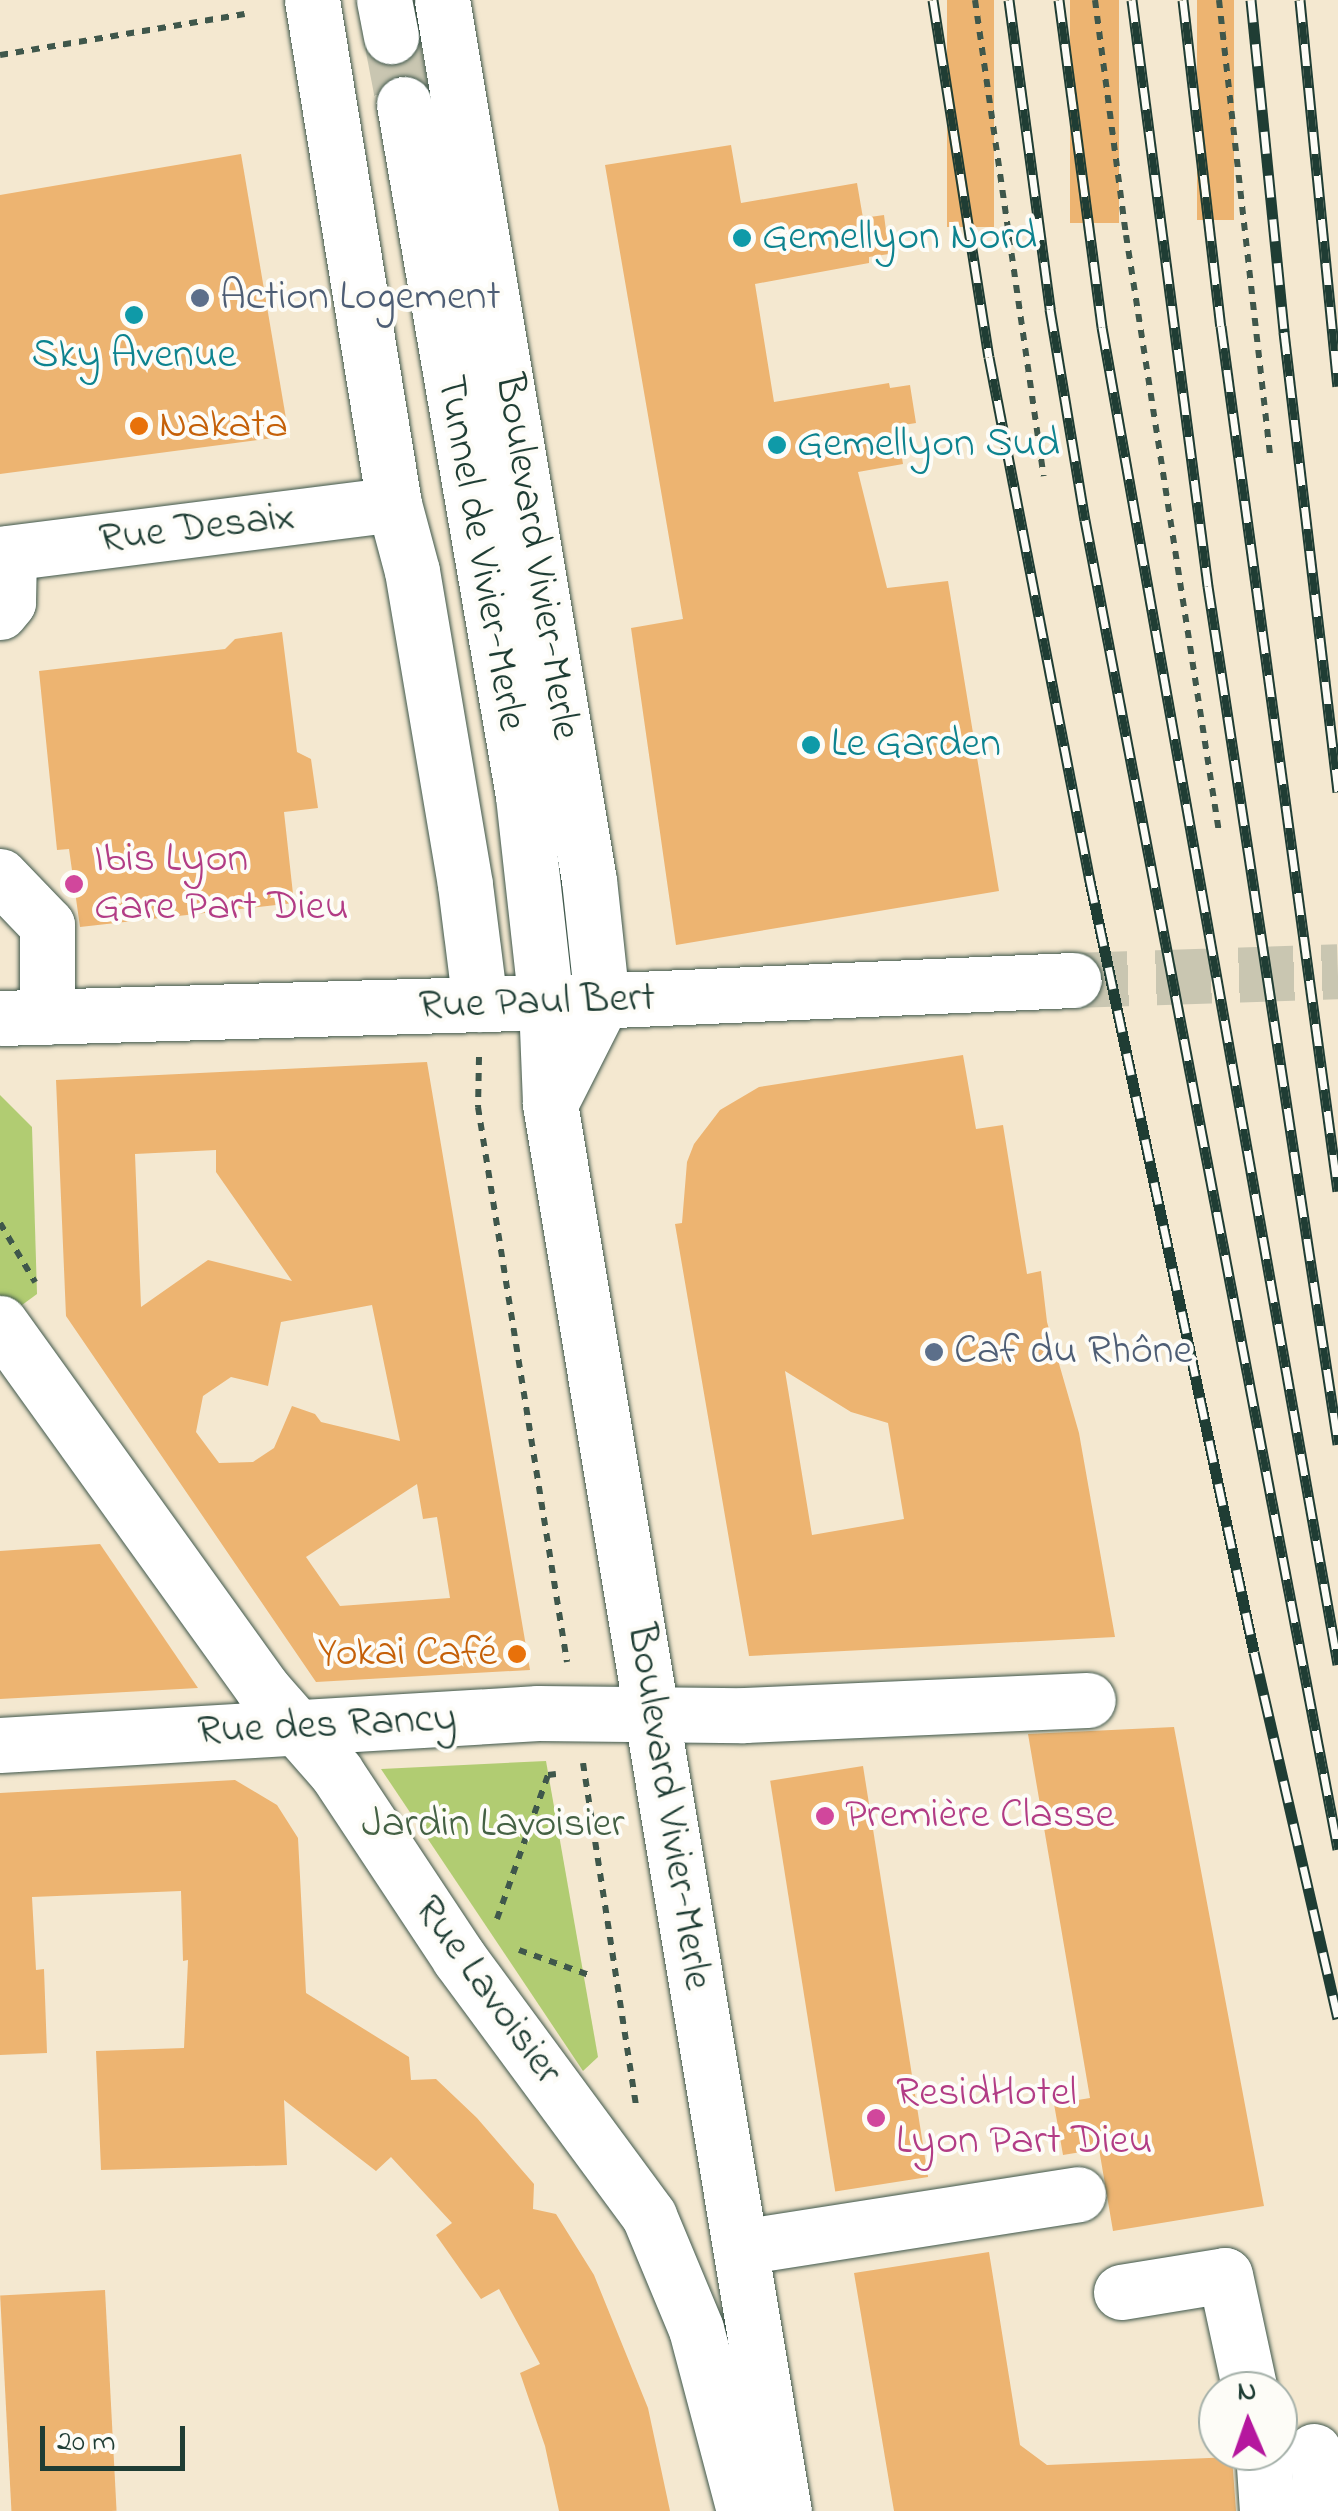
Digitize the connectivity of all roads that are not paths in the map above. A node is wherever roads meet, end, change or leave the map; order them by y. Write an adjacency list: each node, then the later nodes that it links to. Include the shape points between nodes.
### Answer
1 (312, 0): 4 (street)
2 (442, 0): 9 (street, Boulevard Vivier-Merle, via 586,860)
3 (404, 104): 10 (street, Tunnel de Vivier-Merle, via 522,796)
4 (394, 504): 5 (street, Rue Desaix); 11 (street, via 416,591)
5 (5, 554): 6 (street, via 8,602)
6 (0, 612)
7 (0, 876): 12 (street, via 47,925)
8 (1073, 980): 9 (street, Rue Paul Bert)
9 (602, 1001): 10 (street, Rue Paul Bert); 13 (street)
10 (546, 1003): 11 (street, Rue Paul Bert); 13 (street, Boulevard Vivier-Merle)
11 (480, 1004): 12 (street, Rue Paul Bert)
12 (24, 1018)
13 (550, 1104): 16 (street, Boulevard Vivier-Merle)
14 (22, 1309): 17 (street, Rue Lavoisier, via 263,1690)
15 (1088, 1700): 16 (street, Rue des Rancy)
16 (653, 1714): 17 (street, Rue des Rancy); 20 (street, Boulevard Vivier-Merle)
17 (296, 1726): 18 (street, Rue des Rancy); 25 (street, Rue Lavoisier, via 336,1772 459,1958 649,2216 696,2330)
18 (0, 1744)
19 (1078, 2194): 20 (street)
20 (741, 2247): 26 (street, Boulevard Vivier-Merle)
21 (1121, 2292): 22 (street, via 1224,2275)
22 (1246, 2371)
23 (1298, 2456): 28 (street, via 1319,2468)
24 (1281, 2471): 27 (street)
25 (744, 2511)
26 (784, 2511)
27 (1267, 2511)
28 (1320, 2511)

